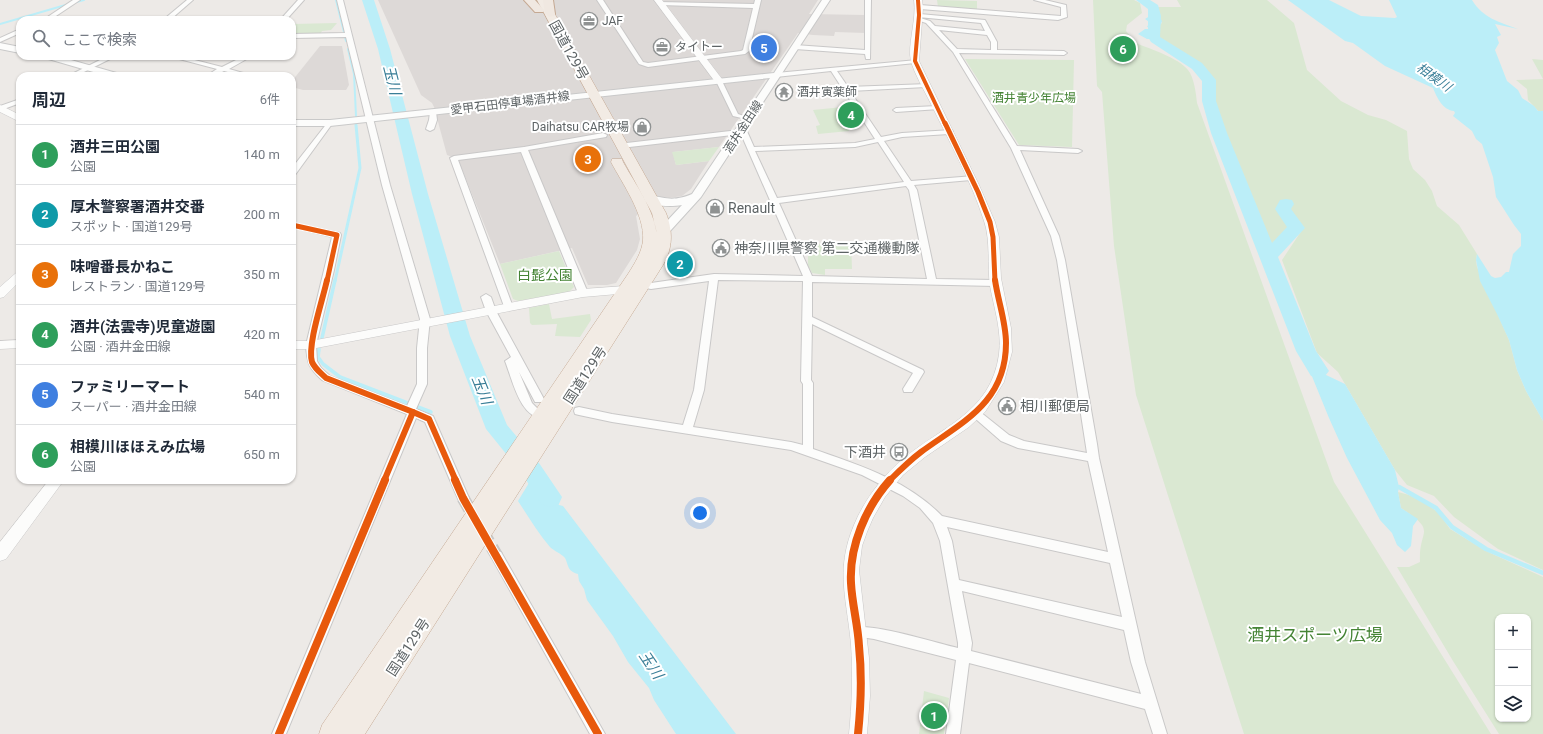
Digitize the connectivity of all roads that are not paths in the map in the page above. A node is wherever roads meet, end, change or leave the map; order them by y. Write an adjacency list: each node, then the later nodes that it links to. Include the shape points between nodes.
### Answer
1 (77, 0): 15 (street)
2 (190, 0): 16 (street)
3 (301, 0): 17 (street)
4 (340, 0): 21 (street)
5 (529, 0): 13 (highway)
6 (548, 0): 13 (highway)
7 (600, 0): 31 (street, via 641,62 648,65)
8 (826, 0): 25 (main road, 酒井金田線)
9 (868, 0): 29 (street)
10 (1037, 0): 14 (street, via 1064,6 1064,17)
11 (659, 2): 12 (street); 31 (street)
12 (757, 3): 31 (street, via 746,51)
13 (541, 6): 49 (highway, 国道129号)
14 (920, 11): 18 (street); 20 (street, via 983,21); 36 (street)
15 (53, 16)
16 (171, 16)
17 (287, 16)
18 (934, 28): 20 (street); 27 (street)
19 (16, 33): 23 (street)
20 (990, 33): 28 (street)
21 (349, 35): 22 (street); 56 (street)
22 (296, 36)
23 (0, 40)
24 (0, 46): 26 (main road)
25 (795, 47): 29 (street); 45 (main road, 酒井金田線)
26 (16, 49)
27 (955, 51): 28 (street); 66 (street)
28 (994, 51): 30 (street)
29 (868, 52): 37 (street)
30 (1064, 53)
31 (702, 59): 46 (street)
32 (63, 60): 38 (main road)
33 (104, 60): 38 (street)
34 (186, 60): 39 (street)
35 (241, 60): 39 (street)
36 (915, 61): 37 (street); 47 (street)
37 (869, 66): 40 (street)
38 (89, 67): 41 (street); 42 (main road)
39 (222, 70): 43 (street); 44 (street)
40 (833, 70): 45 (street); 48 (street)
41 (79, 72)
42 (105, 72)
43 (218, 72)
44 (232, 72)
45 (776, 76): 46 (main road, 愛甲石田停車場酒井線); 57 (main road, 酒井金田線)
46 (719, 81): 49 (main road, 愛甲石田停車場酒井線); 57 (street, via 735,115)
47 (926, 86): 48 (street); 52 (street)
48 (847, 89): 64 (street)
49 (589, 95): 54 (main road, 愛甲石田停車場酒井線); 63 (highway, 国道129号); 65 (highway, 国道129号)
50 (16, 102): 51 (street)
51 (1, 108): 55 (street)
52 (937, 108): 53 (street); 62 (street)
53 (900, 109)
54 (431, 112): 56 (main road, 愛甲石田停車場酒井線); 60 (street, via 433,120)
55 (16, 117)
56 (369, 119): 58 (main road, 愛甲石田停車場酒井線); 92 (street, via 424,319)
57 (748, 119): 61 (main road, 酒井金田線)
58 (330, 123): 59 (main road, 愛甲石田停車場酒井線); 70 (street)
59 (296, 124)
60 (430, 129)
61 (741, 130): 65 (street); 68 (street); 73 (main road, 酒井金田線)
62 (949, 132): 64 (street); 71 (street)
63 (603, 135): 67 (street); 78 (highway, 国道129号, via 646,217)
64 (880, 140): 68 (street, via 855,145); 72 (street)
65 (621, 146): 74 (highway, 国道129号)
66 (1015, 148): 69 (street); 105 (street, via 1055,236)
67 (524, 149): 86 (street); 89 (street, via 454,158)
68 (752, 149): 75 (street)
69 (1078, 152)
70 (296, 168)
71 (971, 178): 72 (street); 83 (street, via 993,233)
72 (908, 183): 75 (street); 82 (street, via 913,190)
73 (697, 196): 74 (main road, via 677,203); 77 (main road, 酒井金田線)
74 (650, 198): 77 (highway, 国道129号, via 660,216)
75 (774, 201): 80 (street)
76 (296, 225): 96 (street, via 337,235)
77 (664, 232): 78 (main road, 酒井金田線); 84 (highway, 国道129号, via 661,257)
78 (650, 246): 85 (highway, 国道129号)
79 (714, 277): 80 (street); 84 (street); 103 (street, via 699,390)
80 (808, 278): 82 (street); 91 (street)
81 (16, 279): 87 (street)
82 (932, 282): 83 (street)
83 (995, 283): 101 (street, via 1006,340 1005,358 994,389)
84 (643, 285): 102 (highway, 国道129号)
85 (625, 290): 86 (street); 102 (highway, 国道129号)
86 (583, 293): 89 (street)
87 (0, 294)
88 (486, 296): 90 (street)
89 (508, 307): 90 (street)
90 (488, 311): 92 (street); 97 (street)
91 (807, 318): 98 (street, via 919,372); 104 (street)
92 (428, 323): 96 (street); 99 (street, via 422,348 422,384)
93 (0, 344): 94 (street)
94 (16, 344)
95 (296, 345): 96 (street)
96 (312, 345): 99 (street, via 312,361 326,378)
97 (517, 358): 102 (street); 102 (street, via 510,361 527,404)
98 (908, 389)
99 (412, 408): 108 (street, via 429,419); 120 (street)
100 (578, 410): 103 (street)
101 (975, 414): 105 (street, via 1005,438 1022,445); 106 (street, via 962,426 915,457)
102 (540, 420): 109 (highway, 国道129号)
103 (687, 430): 104 (street, via 791,446)
104 (808, 451): 106 (street, via 866,472)
105 (1093, 458): 114 (street)
106 (886, 483): 110 (street, via 924,505); 117 (street, via 874,500 854,546 851,592)
107 (53, 484): 111 (street)
108 (463, 498)
109 (490, 507): 121 (highway, 国道129号); 122 (highway, 国道129号)
110 (938, 520): 114 (street); 115 (street, via 946,541)
111 (5, 540): 112 (street)
112 (0, 554)
113 (497, 556): 123 (street)
114 (1115, 559): 116 (street)
115 (955, 584): 116 (street); 118 (street, via 965,643)
116 (1130, 625): 119 (street)
117 (858, 632): 118 (street, via 874,633); 124 (street, via 862,696)
118 (963, 655): 119 (street); 125 (street)
119 (1150, 703): 126 (street)
120 (279, 734)
121 (331, 734)
122 (351, 734)
123 (598, 734)
124 (858, 734)
125 (952, 734)
126 (1160, 734)

